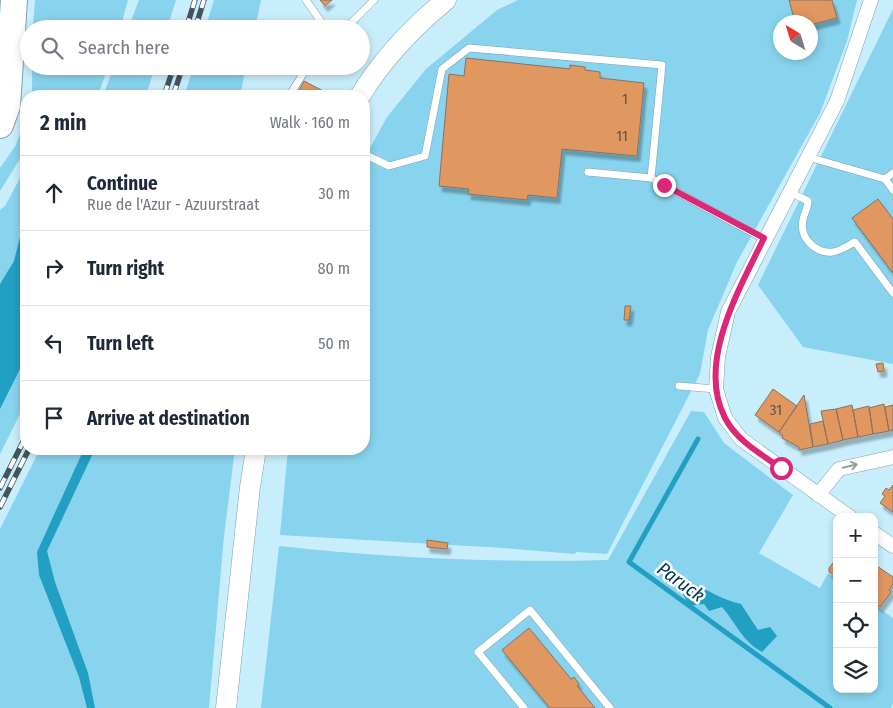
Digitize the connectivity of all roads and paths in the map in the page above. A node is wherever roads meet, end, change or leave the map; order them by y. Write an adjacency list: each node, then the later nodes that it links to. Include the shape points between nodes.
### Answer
1 (14, 0): 9 (highway)
2 (306, 0): 6 (lane)
3 (374, 0): 7 (lane)
4 (871, 0): 15 (street, via 837,101)
5 (440, 2): 12 (street, via 374,73)
6 (320, 20)
7 (354, 20)
8 (0, 37): 9 (highway)
9 (10, 68): 13 (highway, via 7,106)
10 (302, 75): 11 (lane)
11 (293, 90)
12 (364, 90)
13 (0, 125)
14 (370, 157): 18 (lane, via 389,166 425,156 442,69 469,48 662,65)
15 (808, 157): 19 (lane); 21 (street)
16 (588, 172): 18 (lane)
17 (893, 173): 19 (lane)
18 (651, 178): 22 (lane)
19 (885, 179): 20 (lane)
20 (893, 190)
21 (789, 192): 22 (street); 23 (lane, via 808,200 802,220 807,241 818,251 834,252 855,242)
22 (764, 238): 25 (street, via 728,312 718,357)
23 (893, 293)
24 (679, 386): 25 (lane)
25 (716, 389): 28 (street, via 725,418 741,440)
26 (255, 455): 32 (street)
27 (893, 457): 28 (street, one-way to 27, via 839,469)
28 (818, 495): 29 (street)
29 (844, 513)
30 (878, 536): 31 (street)
31 (893, 546)
32 (226, 708)
33 (524, 708): 34 (lane, via 478,652 530,610)
34 (610, 708)

